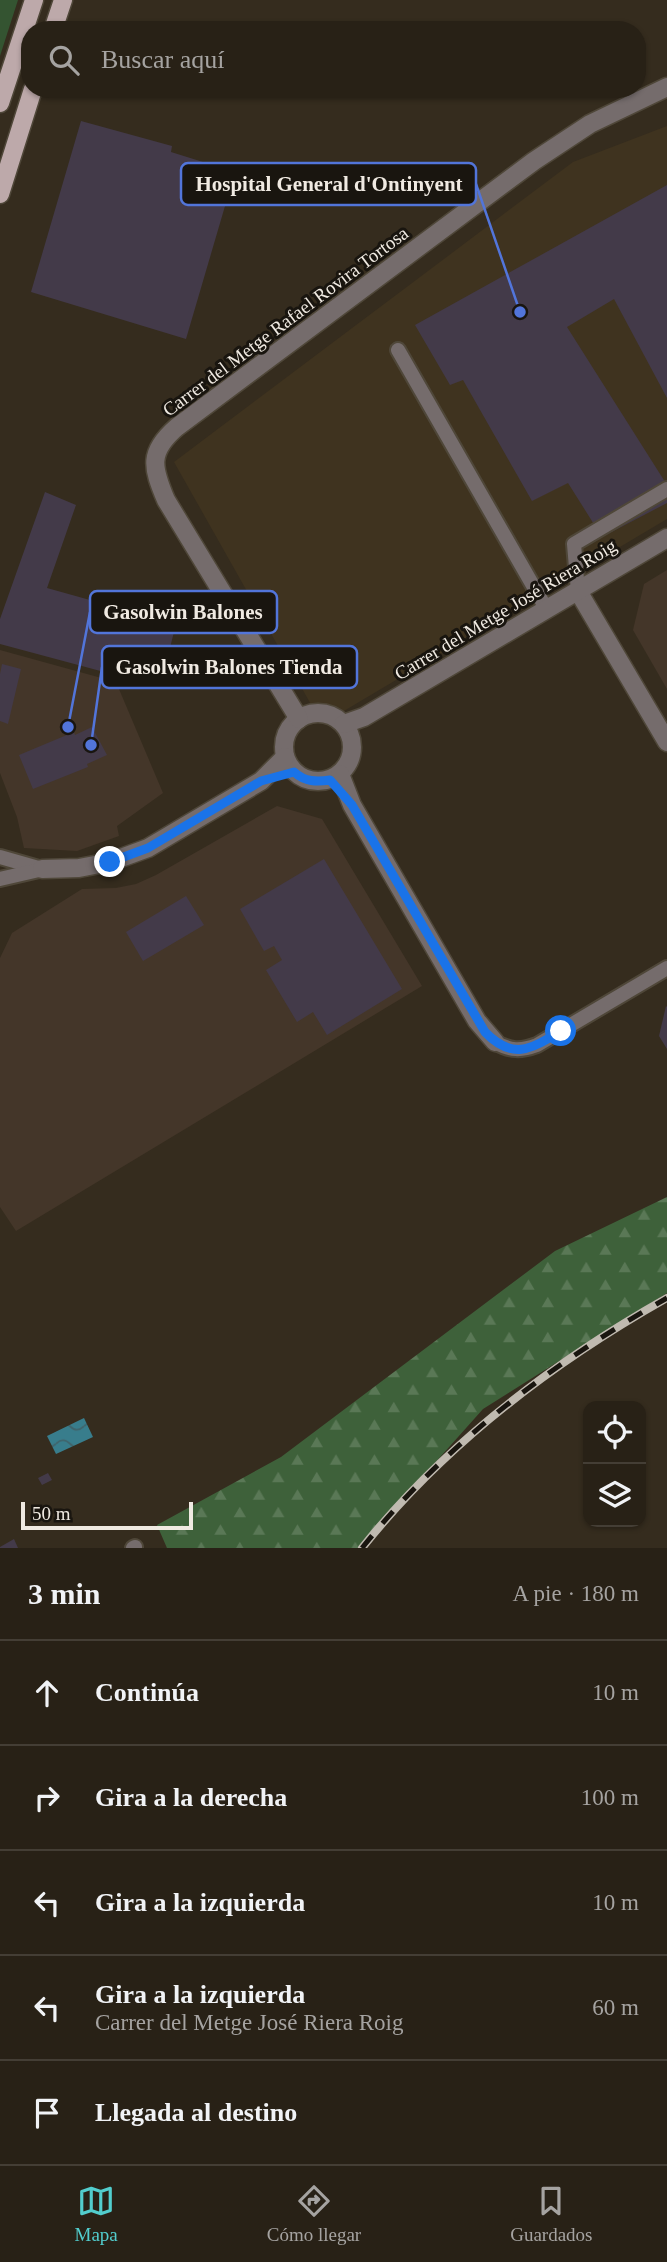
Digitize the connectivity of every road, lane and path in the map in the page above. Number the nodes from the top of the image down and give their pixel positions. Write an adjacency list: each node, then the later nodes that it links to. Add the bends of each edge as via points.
1 (34, 0): 3 (main road)
2 (63, 0): 4 (main road)
3 (27, 21)
4 (56, 21)
5 (21, 39): 10 (main road)
6 (667, 87): 7 (street, Carrer del Metge Rafael Rovira Tortosa)
7 (646, 97)
8 (30, 98): 11 (main road)
9 (644, 98): 17 (street, Carrer del Metge Rafael Rovira Tortosa, via 590,124 534,160 160,443 156,469 166,500)
10 (0, 103)
11 (0, 194)
12 (398, 349): 16 (lane)
13 (667, 489): 15 (lane, via 574,544)
14 (667, 538): 15 (street, Carrer del Metge José Riera Roig)
15 (578, 591): 16 (street, Carrer del Metge José Riera Roig); 19 (street)
16 (547, 610): 18 (street, Carrer del Metge José Riera Roig)
17 (299, 719): 18 (street, via 324,713); 20 (street, via 286,734)
18 (347, 728): 21 (street, via 352,755)
19 (667, 742)
20 (290, 764): 21 (street, via 308,780); 23 (street, via 148,848 110,862)
21 (335, 777): 26 (street, via 477,1021)
22 (0, 857): 23 (lane)
23 (42, 869): 24 (lane)
24 (0, 879)
25 (667, 968): 26 (lane, via 537,1045 512,1050)
26 (495, 1042)

